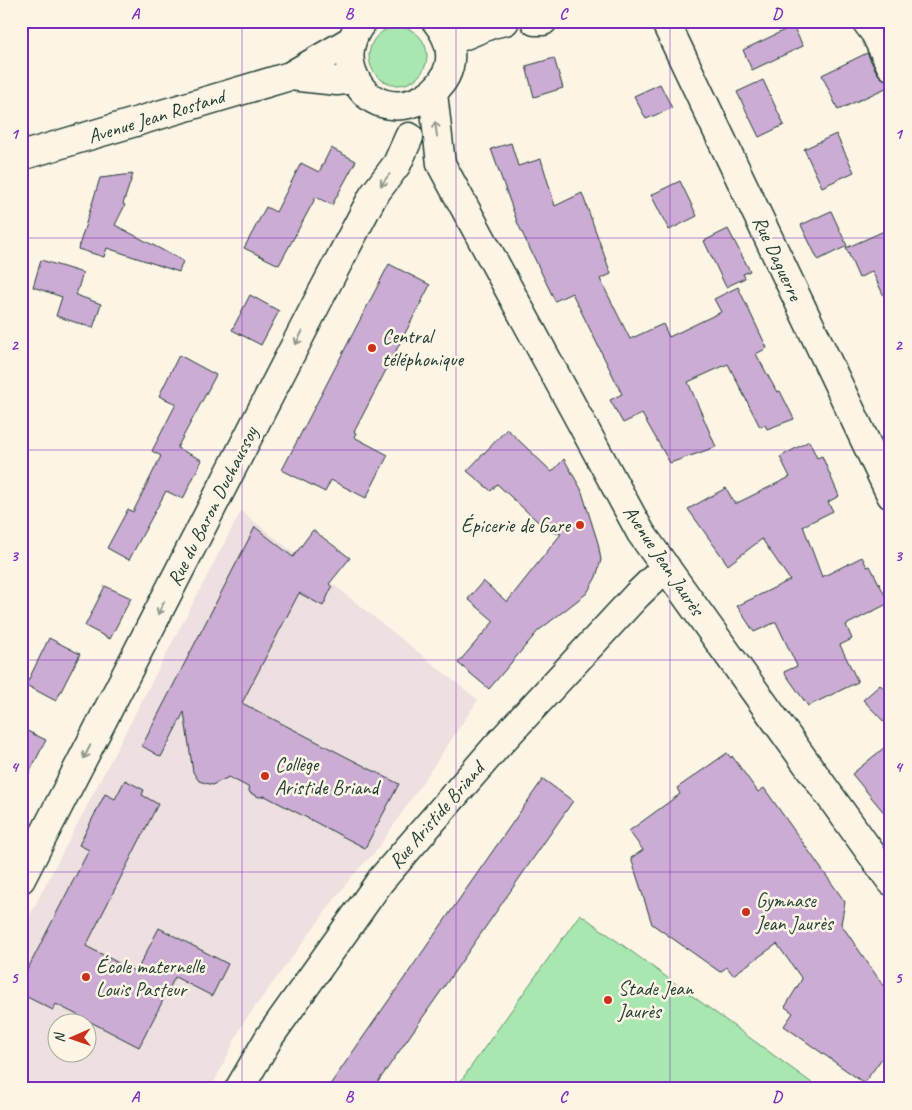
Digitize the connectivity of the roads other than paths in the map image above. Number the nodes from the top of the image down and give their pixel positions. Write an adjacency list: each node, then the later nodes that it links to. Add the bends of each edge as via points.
1 (505, 21): 7 (street)
2 (535, 21): 3 (street)
3 (543, 21)
4 (665, 21): 16 (street, Rue Daguerre)
5 (866, 21): 8 (street)
6 (357, 28): 9 (street, Avenue Jean Rostand); 10 (street, via 349,55)
7 (442, 32): 11 (street, via 450,58 447,72)
8 (891, 66)
9 (290, 76): 10 (street, Avenue Jean Rostand, via 337,81); 14 (street, Avenue Jean Rostand)
10 (355, 79): 12 (street, via 370,96)
11 (433, 93): 12 (street, via 416,104); 15 (street, Avenue Jean Jaurès, one-way to 11)
12 (385, 104): 13 (street, Avenue Jean Jaurès)
13 (409, 137): 15 (street, Avenue Jean Jaurès); 18 (street, Rue du Baron Duchaussoy, one-way to 18, via 397,164 373,196 321,295)
14 (21, 156)
15 (441, 164): 17 (street, Avenue Jean Jaurès, via 641,533)
16 (891, 495)
17 (666, 567): 19 (street, Avenue Jean Jaurès); 20 (street, Rue Aristide Briand, via 496,747 381,880 270,1036)
18 (21, 879)
19 (891, 881)
20 (239, 1089)

